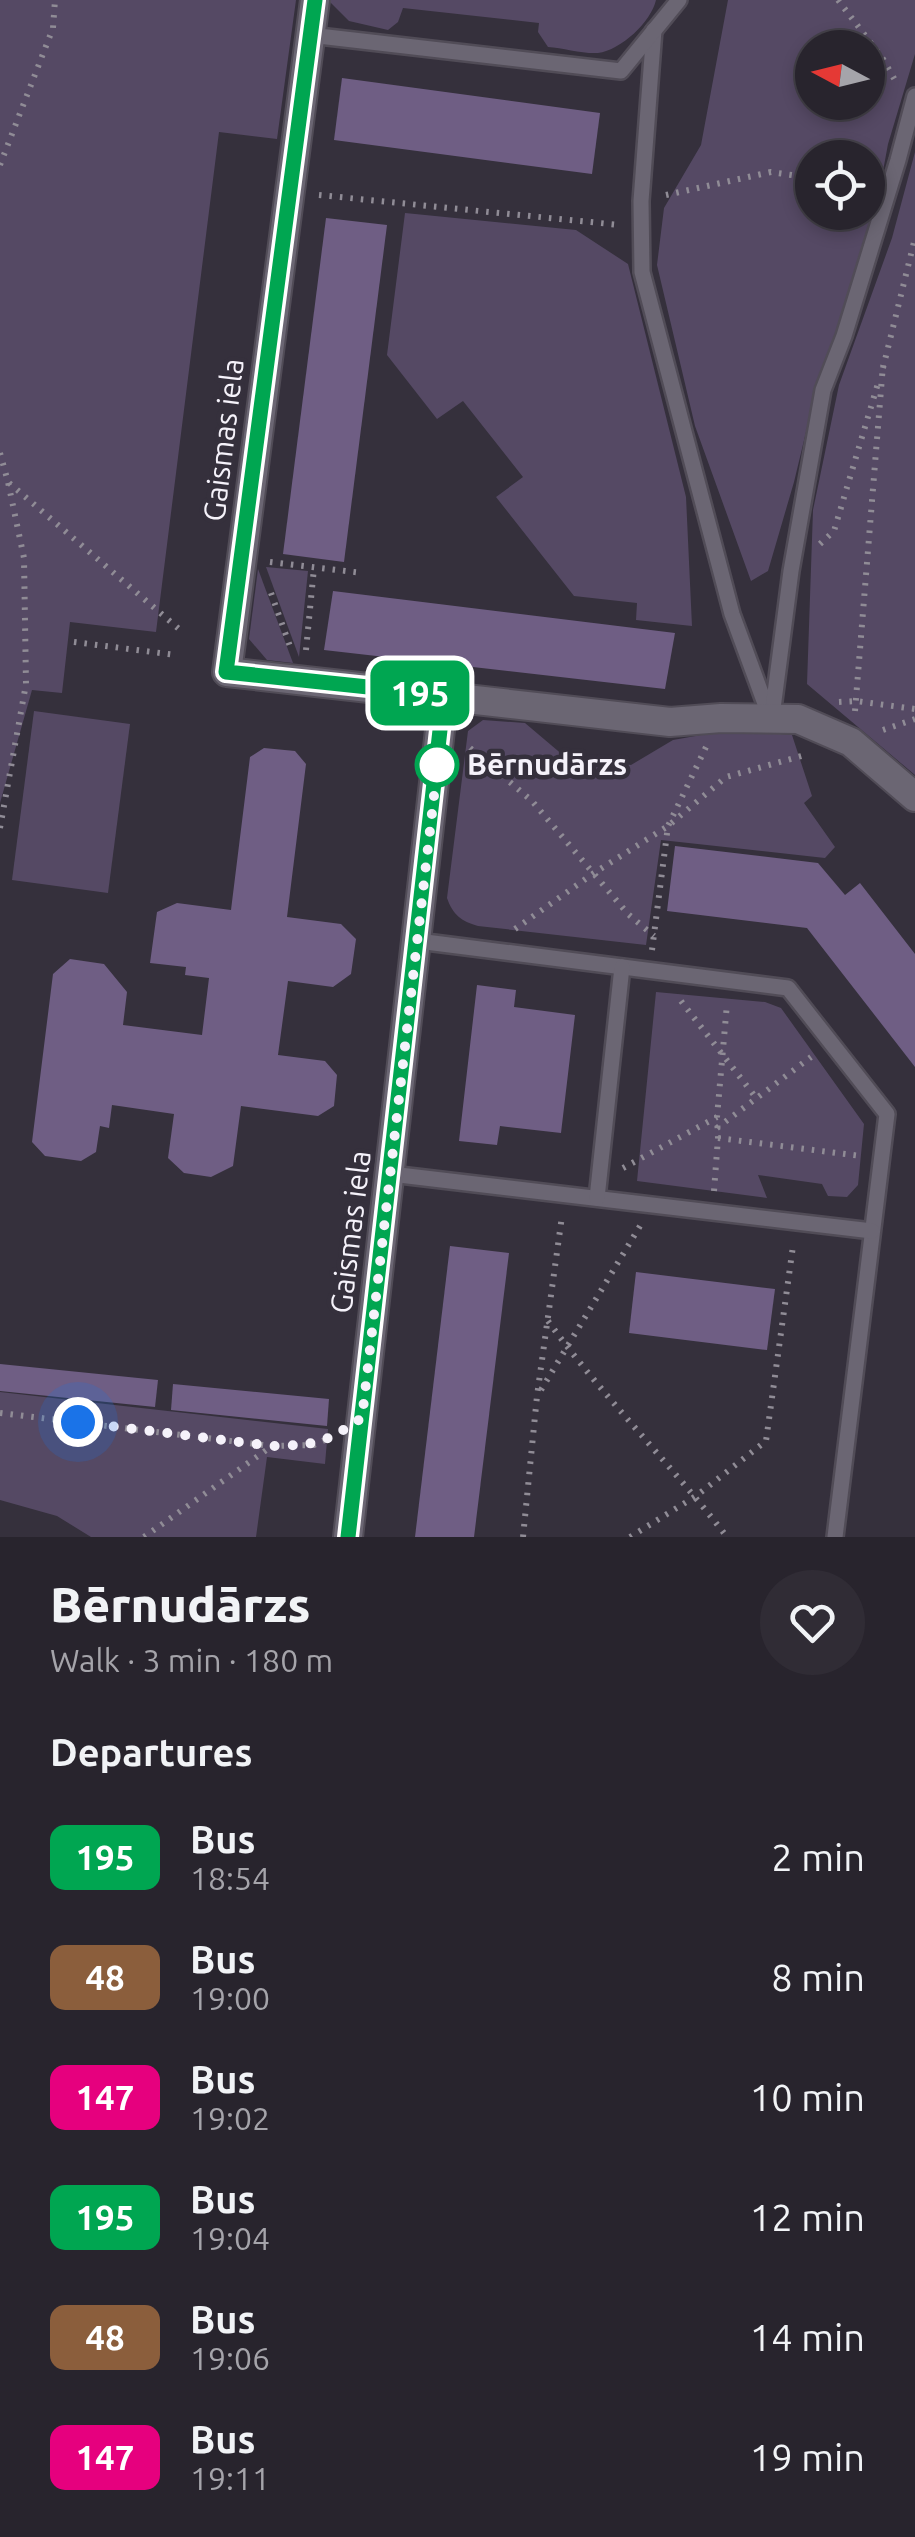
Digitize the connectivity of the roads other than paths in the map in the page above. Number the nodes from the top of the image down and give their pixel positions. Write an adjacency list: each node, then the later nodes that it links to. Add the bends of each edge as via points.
1 (315, 0): 4 (street, Gaismas iela)
2 (679, 0): 3 (lane)
3 (654, 30): 4 (lane, via 621,70); 7 (lane, via 642,272 732,614)
4 (310, 36): 6 (street, Gaismas iela, via 250,560 226,672)
5 (913, 103): 7 (lane, via 823,390 791,571)
6 (444, 695): 7 (street, Gaismas iela, via 670,722); 9 (street, Gaismas iela)
7 (785, 720): 8 (street, via 851,742)
8 (915, 798)
9 (418, 941): 10 (lane); 11 (street, Gaismas iela)
10 (622, 967): 12 (lane); 13 (lane, via 788,988 887,1114)
11 (391, 1174): 12 (lane); 14 (street, Gaismas iela)
12 (597, 1198): 13 (lane)
13 (872, 1231): 15 (lane)
14 (348, 1537)
15 (836, 1537)

